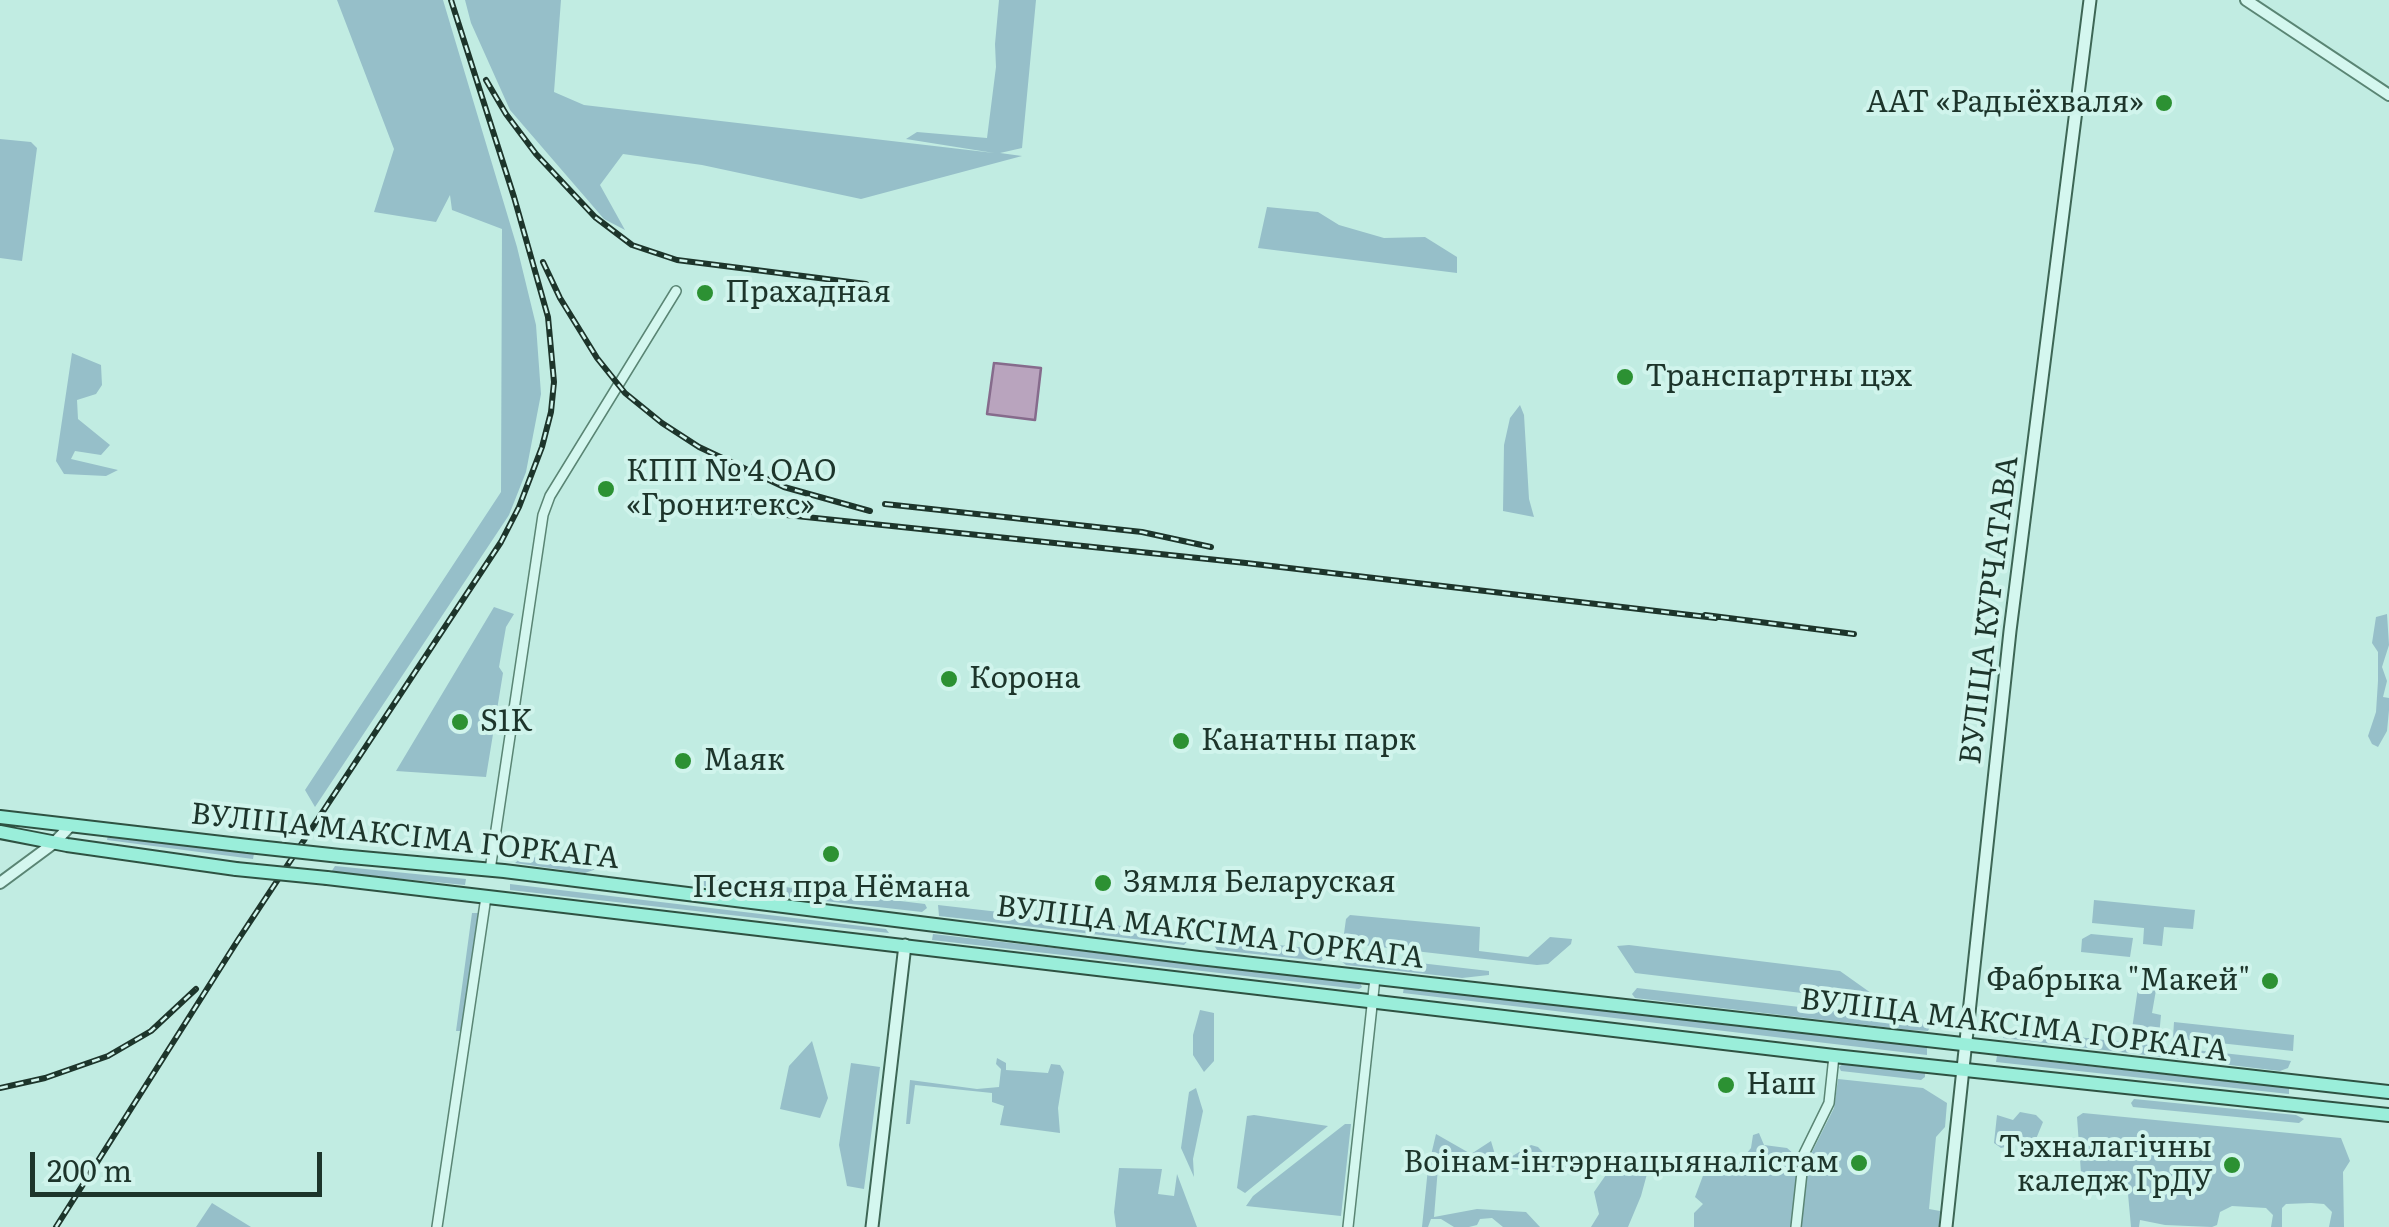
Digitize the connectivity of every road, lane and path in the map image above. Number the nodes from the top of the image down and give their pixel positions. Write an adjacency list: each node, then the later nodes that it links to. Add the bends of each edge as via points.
1 (2090, 0): 19 (main road, ВУЛІЦА КУРЧАТАВА)
2 (2246, 0): 3 (street)
3 (2389, 95)
4 (676, 291): 12 (street, via 542,515)
5 (0, 817): 6 (main road, ВУЛІЦА МАКСІМА ГОРКАГА)
6 (25, 820): 7 (main road, ВУЛІЦА МАКСІМА ГОРКАГА); 9 (street)
7 (71, 825): 10 (main road); 12 (main road, ВУЛІЦА МАКСІМА ГОРКАГА, bridge)
8 (0, 832): 9 (main road, ВУЛІЦА МАКСІМА ГОРКАГА)
9 (34, 840): 10 (main road, ВУЛІЦА МАКСІМА ГОРКАГА); 11 (street)
10 (61, 844): 11 (street); 14 (main road, ВУЛІЦА МАКСІМА ГОРКАГА, bridge)
11 (30, 862): 13 (street)
12 (490, 870): 15 (main road, ВУЛІЦА МАКСІМА ГОРКАГА)
13 (0, 884)
14 (486, 897): 16 (main road, ВУЛІЦА МАКСІМА ГОРКАГА); 26 (street)
15 (908, 923): 16 (main road); 17 (main road, ВУЛІЦА МАКСІМА ГОРКАГА)
16 (905, 945): 18 (main road, ВУЛІЦА МАКСІМА ГОРКАГА); 27 (main road)
17 (1376, 978): 18 (street); 19 (main road, ВУЛІЦА МАКСІМА ГОРКАГА)
18 (1373, 1000): 20 (main road, ВУЛІЦА МАКСІМА ГОРКАГА); 28 (street)
19 (1964, 1046): 21 (main road, ВУЛІЦА КУРЧАТАВА); 22 (main road, ВУЛІЦА МАКСІМА ГОРКАГА)
20 (1834, 1056): 21 (main road, ВУЛІЦА МАКСІМА ГОРКАГА); 29 (street, via 1829,1103 1804,1154)
21 (1962, 1068): 24 (main road, ВУЛІЦА МАКСІМА ГОРКАГА); 30 (main road, ВУЛІЦА КУРЧАТАВА)
22 (2294, 1084): 23 (main road, ВУЛІЦА МАКСІМА ГОРКАГА); 24 (main road)
23 (2389, 1092)
24 (2292, 1104): 25 (main road, ВУЛІЦА МАКСІМА ГОРКАГА)
25 (2389, 1114)
26 (437, 1227)
27 (872, 1227)
28 (1348, 1227)
29 (1796, 1227)
30 (1946, 1227)

